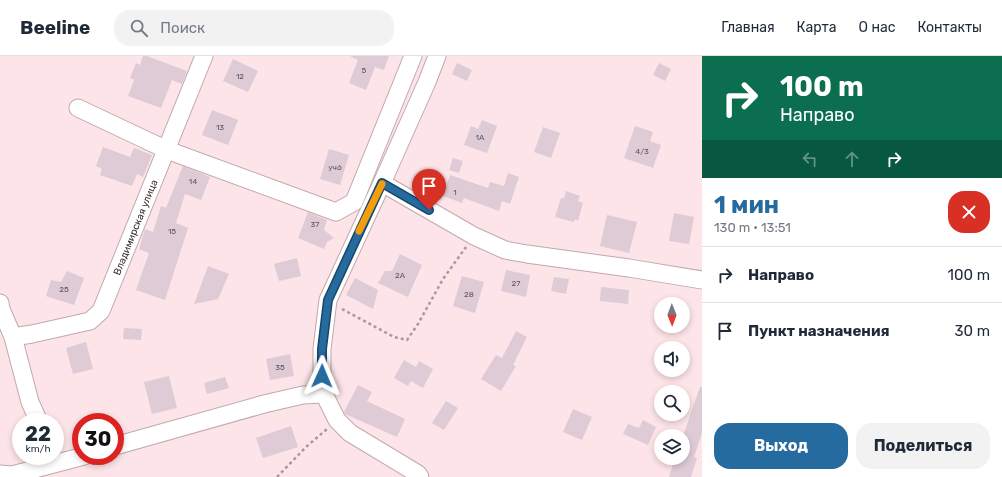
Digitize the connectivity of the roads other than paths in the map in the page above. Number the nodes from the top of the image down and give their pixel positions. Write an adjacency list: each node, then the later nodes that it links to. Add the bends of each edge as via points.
1 (204, 56): 5 (street, Владимирская улица)
2 (413, 56): 5 (street, via 354,202 336,212)
3 (436, 56): 6 (street, via 424,90)
4 (78, 108): 5 (street)
5 (167, 150): 9 (street, Владимирская улица, via 101,311 90,321)
6 (382, 183): 7 (street, via 474,236 505,250); 10 (street, via 328,300 322,349)
7 (702, 280)
8 (0, 303): 9 (street)
9 (13, 337): 11 (street)
10 (324, 394): 12 (street, via 303,395 264,404); 15 (street, via 336,420 350,433)
11 (35, 413)
12 (124, 443)
13 (72, 459): 14 (street, via 12,475)
14 (0, 474)
15 (420, 477)

